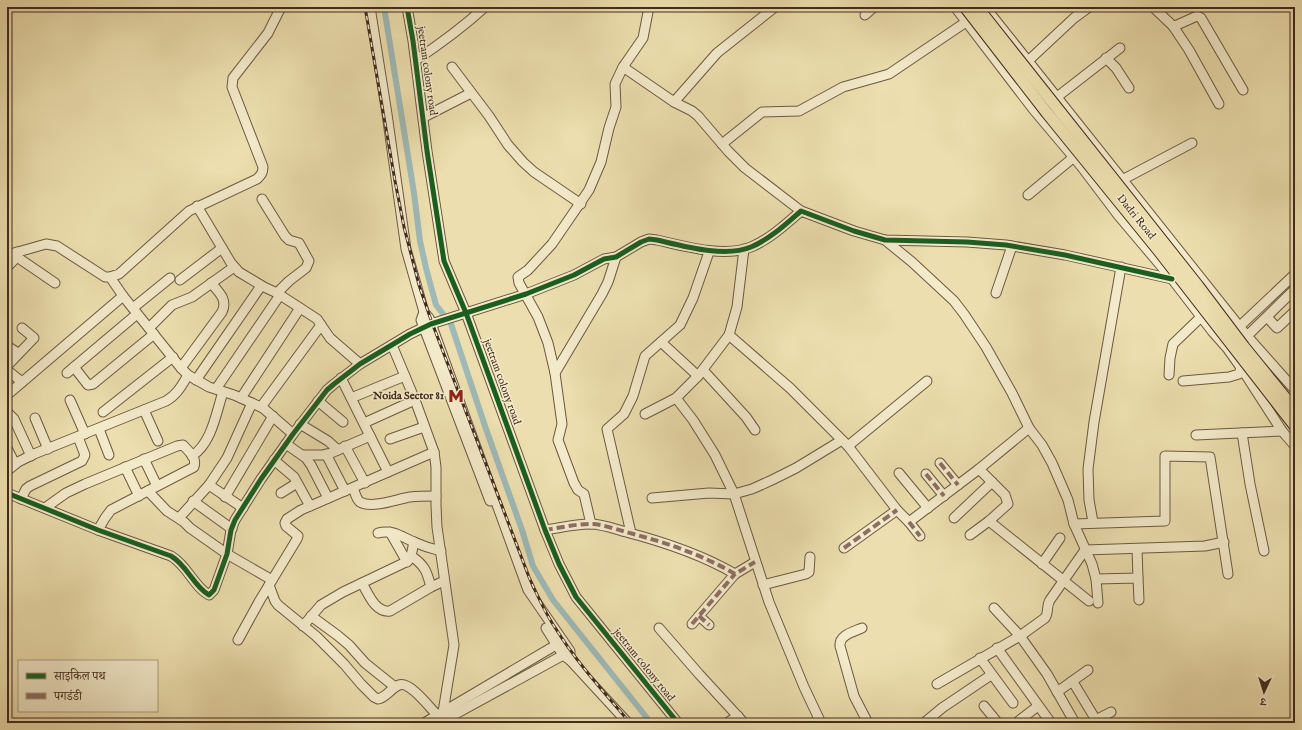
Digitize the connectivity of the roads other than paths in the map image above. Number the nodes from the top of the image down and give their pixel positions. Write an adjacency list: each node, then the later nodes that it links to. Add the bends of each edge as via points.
1 (281, 7): 37 (street, via 268,33 232,82 263,172 257,179)
2 (370, 7): 70 (street, via 406,249 424,312 421,320)
3 (407, 7): 19 (street, jeetram colony road)
4 (485, 7): 19 (street)
5 (649, 7): 22 (street, via 643,38)
6 (774, 7): 27 (street, via 716,53)
7 (874, 7): 14 (street)
8 (955, 7): 15 (street, Dadri Road)
9 (965, 7): 117 (main road, bridge)
10 (977, 7): 108 (main road, bridge)
11 (985, 7): 20 (street, Dadri Road)
12 (1089, 7): 20 (street)
13 (1153, 7): 16 (street)
14 (865, 15)
15 (966, 22): 31 (street, via 888,74 843,87 799,111 762,112); 32 (street, Dadri Road, via 1033,109)
16 (1173, 26): 24 (street, via 1199,16); 28 (street)
17 (1120, 48): 18 (street)
18 (1106, 58): 23 (street); 26 (street)
19 (416, 60): 29 (street, jeetram colony road)
20 (1028, 61): 26 (street, Dadri Road)
21 (452, 67): 25 (street)
22 (623, 67): 27 (street); 36 (street, via 614,87 616,107 601,162)
23 (1129, 88)
24 (1244, 90)
25 (471, 93): 29 (street); 36 (street, via 523,162)
26 (1057, 97): 33 (street, Dadri Road)
27 (674, 102): 31 (street, via 698,116)
28 (1219, 104)
29 (424, 117): 66 (street, jeetram colony road, via 444,261)
30 (1192, 143): 33 (street)
31 (722, 144): 38 (street, via 745,168)
32 (1074, 157): 34 (street); 54 (street, Dadri Road)
33 (1122, 180): 71 (street, Dadri Road)
34 (1028, 195)
35 (262, 199): 59 (street, via 285,236 299,243 309,261 306,268 289,281)
36 (581, 204): 60 (street, via 552,244 518,277)
37 (197, 206): 41 (street); 51 (street, via 183,215 119,274)
38 (801, 211): 39 (street); 42 (street, via 779,230)
39 (885, 240): 40 (street, via 981,242); 120 (street, via 948,295 964,314 986,347)
40 (1012, 246): 49 (street); 61 (street)
41 (222, 248): 48 (street); 53 (street)
42 (744, 250): 43 (street); 74 (street, via 737,307)
43 (708, 252): 46 (street, via 649,239); 77 (street, via 687,312 680,325)
44 (17, 254): 45 (street); 47 (street); 51 (street, via 52,244); 55 (street)
45 (7, 255)
46 (616, 257): 60 (street, via 604,259 574,275); 88 (street, via 602,294)
47 (7, 267)
48 (234, 267): 56 (street); 57 (street)
49 (1121, 268): 54 (street); 180 (street, via 1088,469 1089,500)
50 (1295, 274): 71 (street)
51 (110, 277): 62 (street)
52 (170, 278): 65 (street)
53 (180, 280)
54 (1172, 280): 67 (street, Dadri Road)
55 (55, 283)
56 (211, 283): 73 (street, via 192,297 172,305); 85 (street, via 223,298 225,306)
57 (261, 286): 59 (street); 92 (street)
58 (1295, 289): 68 (street)
59 (279, 294): 63 (street); 98 (street)
60 (526, 294): 66 (street); 88 (street, via 544,329)
61 (996, 294)
62 (123, 296): 65 (street); 96 (street)
63 (300, 308): 69 (street, via 317,319); 100 (street)
64 (1295, 310): 68 (street, via 1277,328)
65 (135, 311): 73 (street); 73 (street, via 71,370 88,385 93,384)
66 (462, 314): 70 (street); 185 (street, jeetram colony road)
67 (1201, 317): 76 (street, Dadri Road); 90 (street, via 1173,344)
68 (1267, 317): 75 (street)
69 (321, 325): 83 (street, via 330,338); 106 (street)
70 (427, 326): 78 (street); 227 (street, via 523,587)
71 (1240, 326): 75 (street, Dadri Road); 76 (street)
72 (22, 328): 81 (street, via 34,338)
73 (152, 331): 82 (street)
74 (729, 335): 89 (street); 130 (street, via 790,388)
75 (1247, 336): 80 (street); 97 (street, Dadri Road)
76 (1219, 339): 80 (street, Dadri Road)
77 (661, 342): 89 (street); 188 (street, via 645,356 635,392 624,414 607,429)
78 (392, 345): 83 (street); 91 (street)
79 (7, 346): 81 (street)
80 (1227, 348): 86 (street, Dadri Road)
81 (18, 353): 84 (street)
82 (173, 357): 85 (street); 110 (street)
83 (360, 364): 93 (street)
84 (7, 366)
85 (181, 368): 92 (street)
86 (1241, 368): 95 (street, via 1239,374 1229,377); 122 (street, Dadri Road)
87 (7, 370): 96 (street)
88 (555, 373): 181 (street, via 562,424 558,440 574,483 584,494)
89 (701, 373): 102 (street); 121 (street, via 746,417)
90 (1169, 375)
91 (405, 376): 101 (street); 104 (street)
92 (192, 378): 98 (street); 107 (street, via 173,398)
93 (341, 378): 101 (street); 105 (street)
94 (927, 381): 130 (street)
95 (1183, 381)
96 (22, 382): 99 (street)
97 (1295, 390)
98 (220, 391): 100 (street); 141 (street, via 205,444)
99 (7, 395)
100 (241, 398): 106 (street)
101 (351, 398): 115 (street)
102 (676, 398): 111 (street); 162 (street, via 715,455)
103 (70, 400): 126 (street)
104 (415, 400): 115 (street); 118 (street)
105 (318, 401): 114 (street); 116 (street)
106 (257, 405): 112 (street); 155 (street)
107 (144, 410): 119 (street); 129 (street)
108 (1295, 410)
109 (7, 412): 140 (street, via 14,419)
110 (104, 412)
111 (645, 414)
112 (273, 416): 124 (street); 166 (street)
113 (35, 418): 135 (street)
114 (343, 422)
115 (364, 423): 127 (street)
116 (300, 424): 124 (street); 134 (street)
117 (1295, 426)
118 (424, 427): 128 (street); 136 (street)
119 (99, 428): 126 (street); 137 (street)
120 (1029, 428): 147 (street); 182 (street, via 1052,464 1068,500)
121 (755, 430)
122 (1282, 431): 123 (street); 132 (street, Dadri Road)
123 (1242, 433): 125 (street); 197 (street)
124 (293, 434): 131 (street)
125 (1196, 435)
126 (81, 436): 135 (street); 169 (street, via 85,455 82,461 30,486)
127 (370, 436): 134 (street); 149 (street)
128 (390, 439)
129 (158, 441)
130 (845, 443): 162 (street, via 772,480); 175 (street)
131 (286, 444): 139 (street); 143 (street)
132 (1295, 446)
133 (7, 448): 145 (street)
134 (342, 448): 138 (street); 154 (street)
135 (48, 449): 140 (street)
136 (434, 452): 149 (street); 164 (street)
137 (108, 454)
138 (326, 454): 139 (street); 158 (street)
139 (302, 455): 167 (street, via 311,465)
140 (31, 456): 145 (street)
141 (192, 456): 142 (street, via 183,445 180,445); 157 (street, via 194,467)
142 (144, 460): 146 (street); 157 (street)
143 (274, 460): 153 (street, via 289,472); 173 (street)
144 (940, 463): 156 (street)
145 (15, 464): 148 (street)
146 (125, 467): 163 (street); 172 (street, via 85,484)
147 (979, 469): 152 (street); 156 (street)
148 (7, 471)
149 (388, 472): 154 (street)
150 (899, 473): 174 (street)
151 (926, 474): 165 (street)
152 (992, 482): 177 (street); 178 (street, via 1005,495 1008,504)
153 (297, 483): 161 (street); 171 (street)
154 (365, 483): 158 (street)
155 (209, 485): 166 (street); 170 (street)
156 (958, 485): 165 (street)
157 (157, 486): 159 (street)
158 (349, 490): 164 (street, via 366,504 409,497); 167 (street)
159 (148, 491): 163 (street); 176 (street, via 162,507)
160 (7, 493): 169 (street)
161 (281, 493)
162 (734, 494): 168 (street, via 709,493); 202 (street)
163 (139, 496): 184 (street, via 111,510)
164 (436, 496): 198 (street)
165 (944, 496): 174 (street)
166 (225, 497): 173 (street)
167 (328, 498): 171 (street)
168 (652, 498)
169 (21, 499): 172 (street)
170 (193, 501): 176 (street); 183 (street)
171 (310, 506): 210 (street, via 287,519 286,526 298,536 297,540)
172 (45, 508): 184 (street)
173 (243, 508): 183 (street)
174 (928, 508): 179 (street)
175 (897, 510): 179 (street); 194 (street)
176 (179, 518): 199 (street)
177 (954, 518)
178 (989, 521): 189 (street); 203 (street)
179 (909, 522): 190 (street)
180 (1094, 522): 182 (street); 193 (street, via 1165,521 1165,456 1210,458)
181 (591, 524): 185 (street); 188 (street)
182 (1074, 524): 196 (street)
183 (232, 529): 199 (street)
184 (98, 530): 199 (street, via 175,558 209,595 214,590)
185 (545, 530): 247 (street, jeetram colony road, via 576,597)
186 (390, 532): 187 (street); 192 (street); 201 (street)
187 (378, 533)
188 (631, 533): 204 (street, via 696,554)
189 (970, 535)
190 (920, 536)
191 (1060, 538): 203 (street)
192 (414, 542): 198 (street); 201 (street)
193 (1224, 542): 195 (street, via 1205,546); 205 (street)
194 (844, 548)
195 (1137, 549): 196 (street); 206 (street)
196 (1085, 550): 207 (street); 209 (street)
197 (1264, 551)
198 (441, 552): 208 (street)
199 (227, 554): 210 (street)
200 (810, 557): 212 (street, via 810,569 806,574)
201 (409, 559): 211 (street); 213 (street, via 423,566)
202 (755, 562): 204 (street); 212 (street)
203 (1042, 564): 209 (street)
204 (735, 574): 219 (street)
205 (1228, 574)
206 (1138, 578): 207 (street); 214 (street)
207 (1096, 579): 216 (street)
208 (444, 581): 213 (street); 241 (street, via 454,645)
209 (1062, 581): 215 (street); 225 (street, via 1048,603 1046,618)
210 (271, 582): 222 (street, via 275,601); 226 (street)
211 (362, 583): 213 (street, via 373,602 384,612); 218 (street, via 321,605)
212 (763, 585): 244 (street)
213 (431, 587)
214 (1139, 600)
215 (1089, 601)
216 (1098, 602)
217 (994, 608): 225 (street)
218 (311, 616): 222 (street); 235 (street, via 343,640 365,663)
219 (699, 616): 220 (street); 221 (street)
220 (692, 624)
221 (709, 625)
222 (303, 626): 235 (street, via 344,664 374,697 383,698)
223 (659, 628): 242 (street)
224 (862, 628): 249 (street, via 842,638 840,642 854,696)
225 (1020, 636): 228 (street); 236 (street)
226 (238, 640)
227 (560, 643): 229 (street); 241 (street)
228 (997, 648): 230 (street); 239 (street)
229 (568, 655): 241 (street); 246 (street)
230 (980, 658): 232 (street); 234 (street)
231 (1088, 670): 233 (street)
232 (991, 675): 237 (street); 250 (street)
233 (1072, 682): 236 (street); 243 (street)
234 (937, 684)
235 (396, 687): 241 (street, via 404,684 408,686)
236 (1057, 692): 254 (street)
237 (1013, 703)
238 (984, 706): 251 (street)
239 (1038, 706): 252 (street); 253 (street)
240 (1111, 712): 243 (street)
241 (440, 717): 245 (street)
242 (741, 720): 248 (street)
243 (1093, 721)
244 (819, 722)
245 (424, 723)
246 (628, 723)
247 (678, 723)
248 (727, 723)
249 (868, 723)
250 (924, 723)
251 (998, 723)
252 (1016, 723)
253 (1051, 723)
254 (1075, 723)

